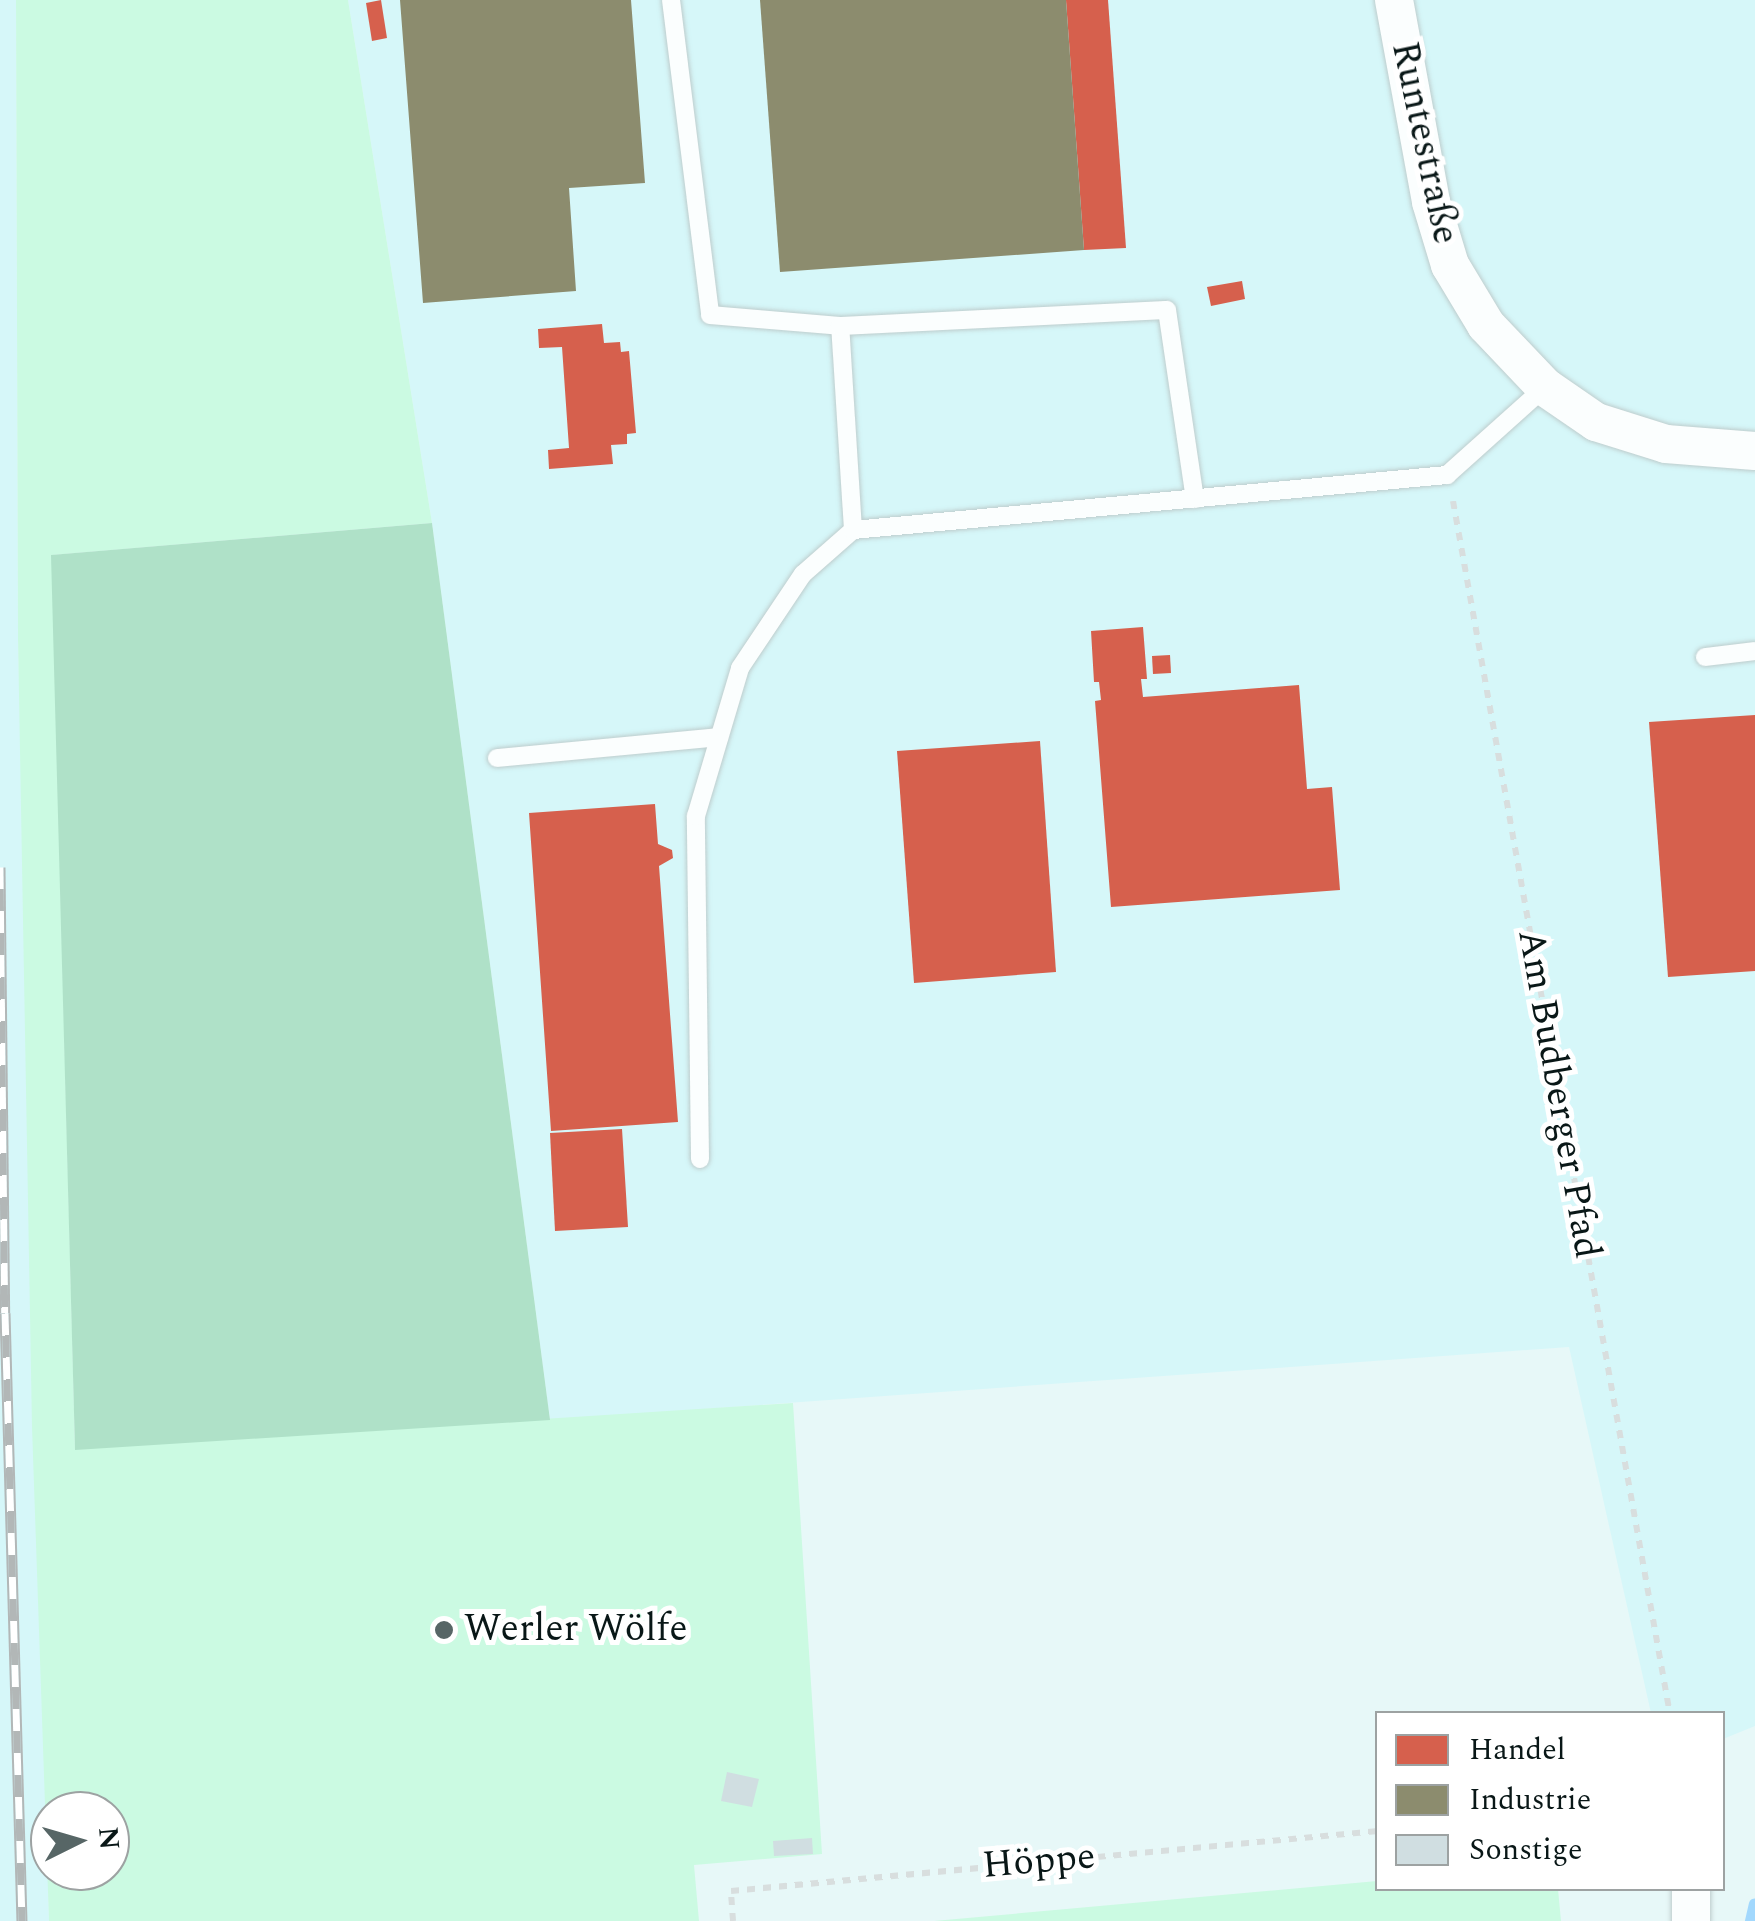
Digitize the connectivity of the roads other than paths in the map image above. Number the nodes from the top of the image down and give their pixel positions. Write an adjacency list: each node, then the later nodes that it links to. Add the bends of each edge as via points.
1 (671, 0): 3 (lane, via 710,315)
2 (1394, 0): 4 (street, Runtestraße, via 1431,202 1450,265 1486,325)
3 (840, 326): 6 (lane, via 1167,310); 7 (lane)
4 (1545, 387): 5 (street, Runtestraße, via 1596,422 1666,444); 6 (lane, via 1447,475)
5 (1755, 451)
6 (1194, 499): 7 (lane)
7 (853, 530): 10 (lane, via 804,574 740,668)
8 (1755, 651): 9 (lane)
9 (1705, 657)
10 (719, 737): 11 (lane); 12 (lane, via 696,816)
11 (497, 758)
12 (700, 1159)
13 (1691, 1891): 14 (street)
14 (1691, 1921)

